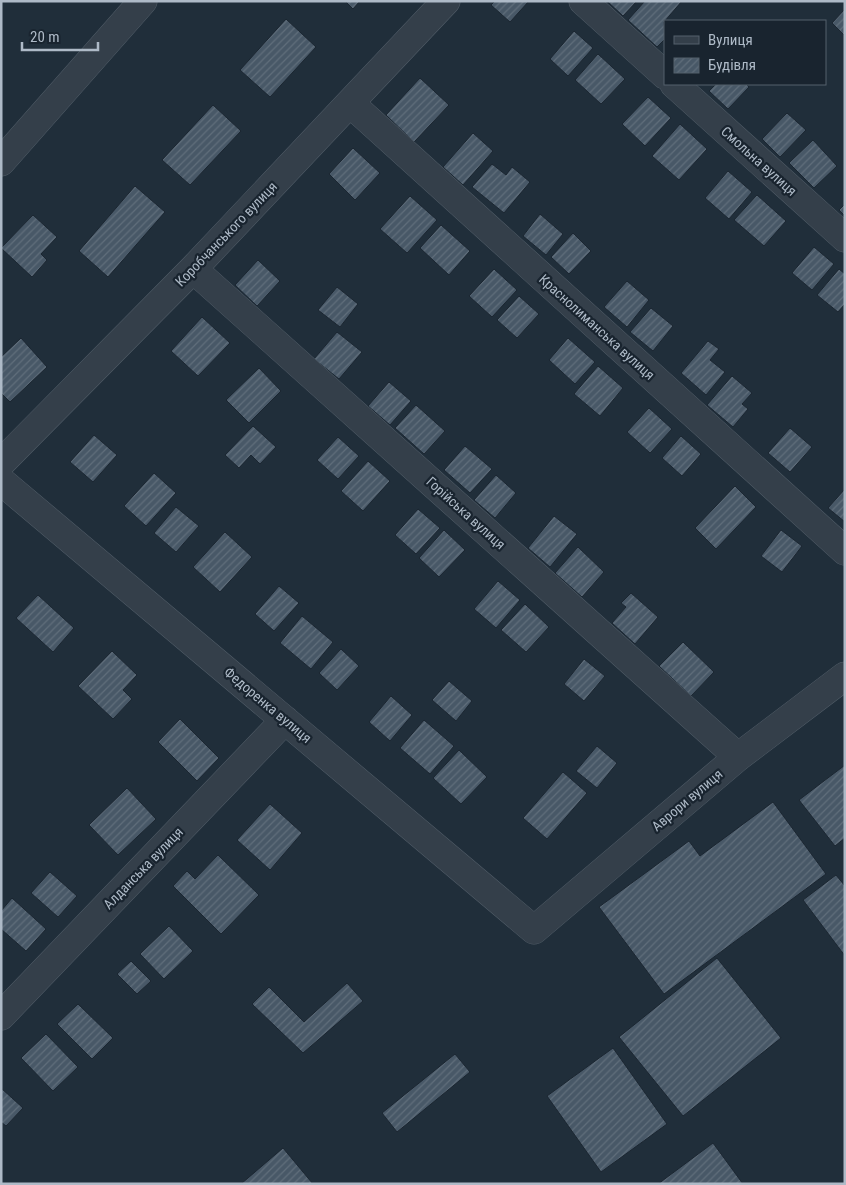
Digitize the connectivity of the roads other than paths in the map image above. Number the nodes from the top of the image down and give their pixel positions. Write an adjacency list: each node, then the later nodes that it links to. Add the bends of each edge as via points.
1 (143, 1): 7 (street)
2 (446, 1): 6 (street, Коробчанського вулиця)
3 (583, 1): 4 (street)
4 (664, 75)
5 (675, 85): 8 (street, Смольна вулиця)
6 (350, 103): 9 (street, Коробчанського вулиця); 12 (street, Краснолиманська вулиця)
7 (1, 162)
8 (845, 238)
9 (193, 270): 10 (street, Коробчанського вулиця); 15 (street, Горійська вулиця)
10 (1, 463)
11 (1, 481): 14 (street, Федоренка вулиця)
12 (845, 551)
13 (845, 676): 15 (street, Аврори вулиця)
14 (285, 720): 16 (street, Федоренка вулиця); 17 (street, Алданська вулиця)
15 (738, 757): 16 (street, Аврори вулиця)
16 (534, 930)
17 (1, 1016)

